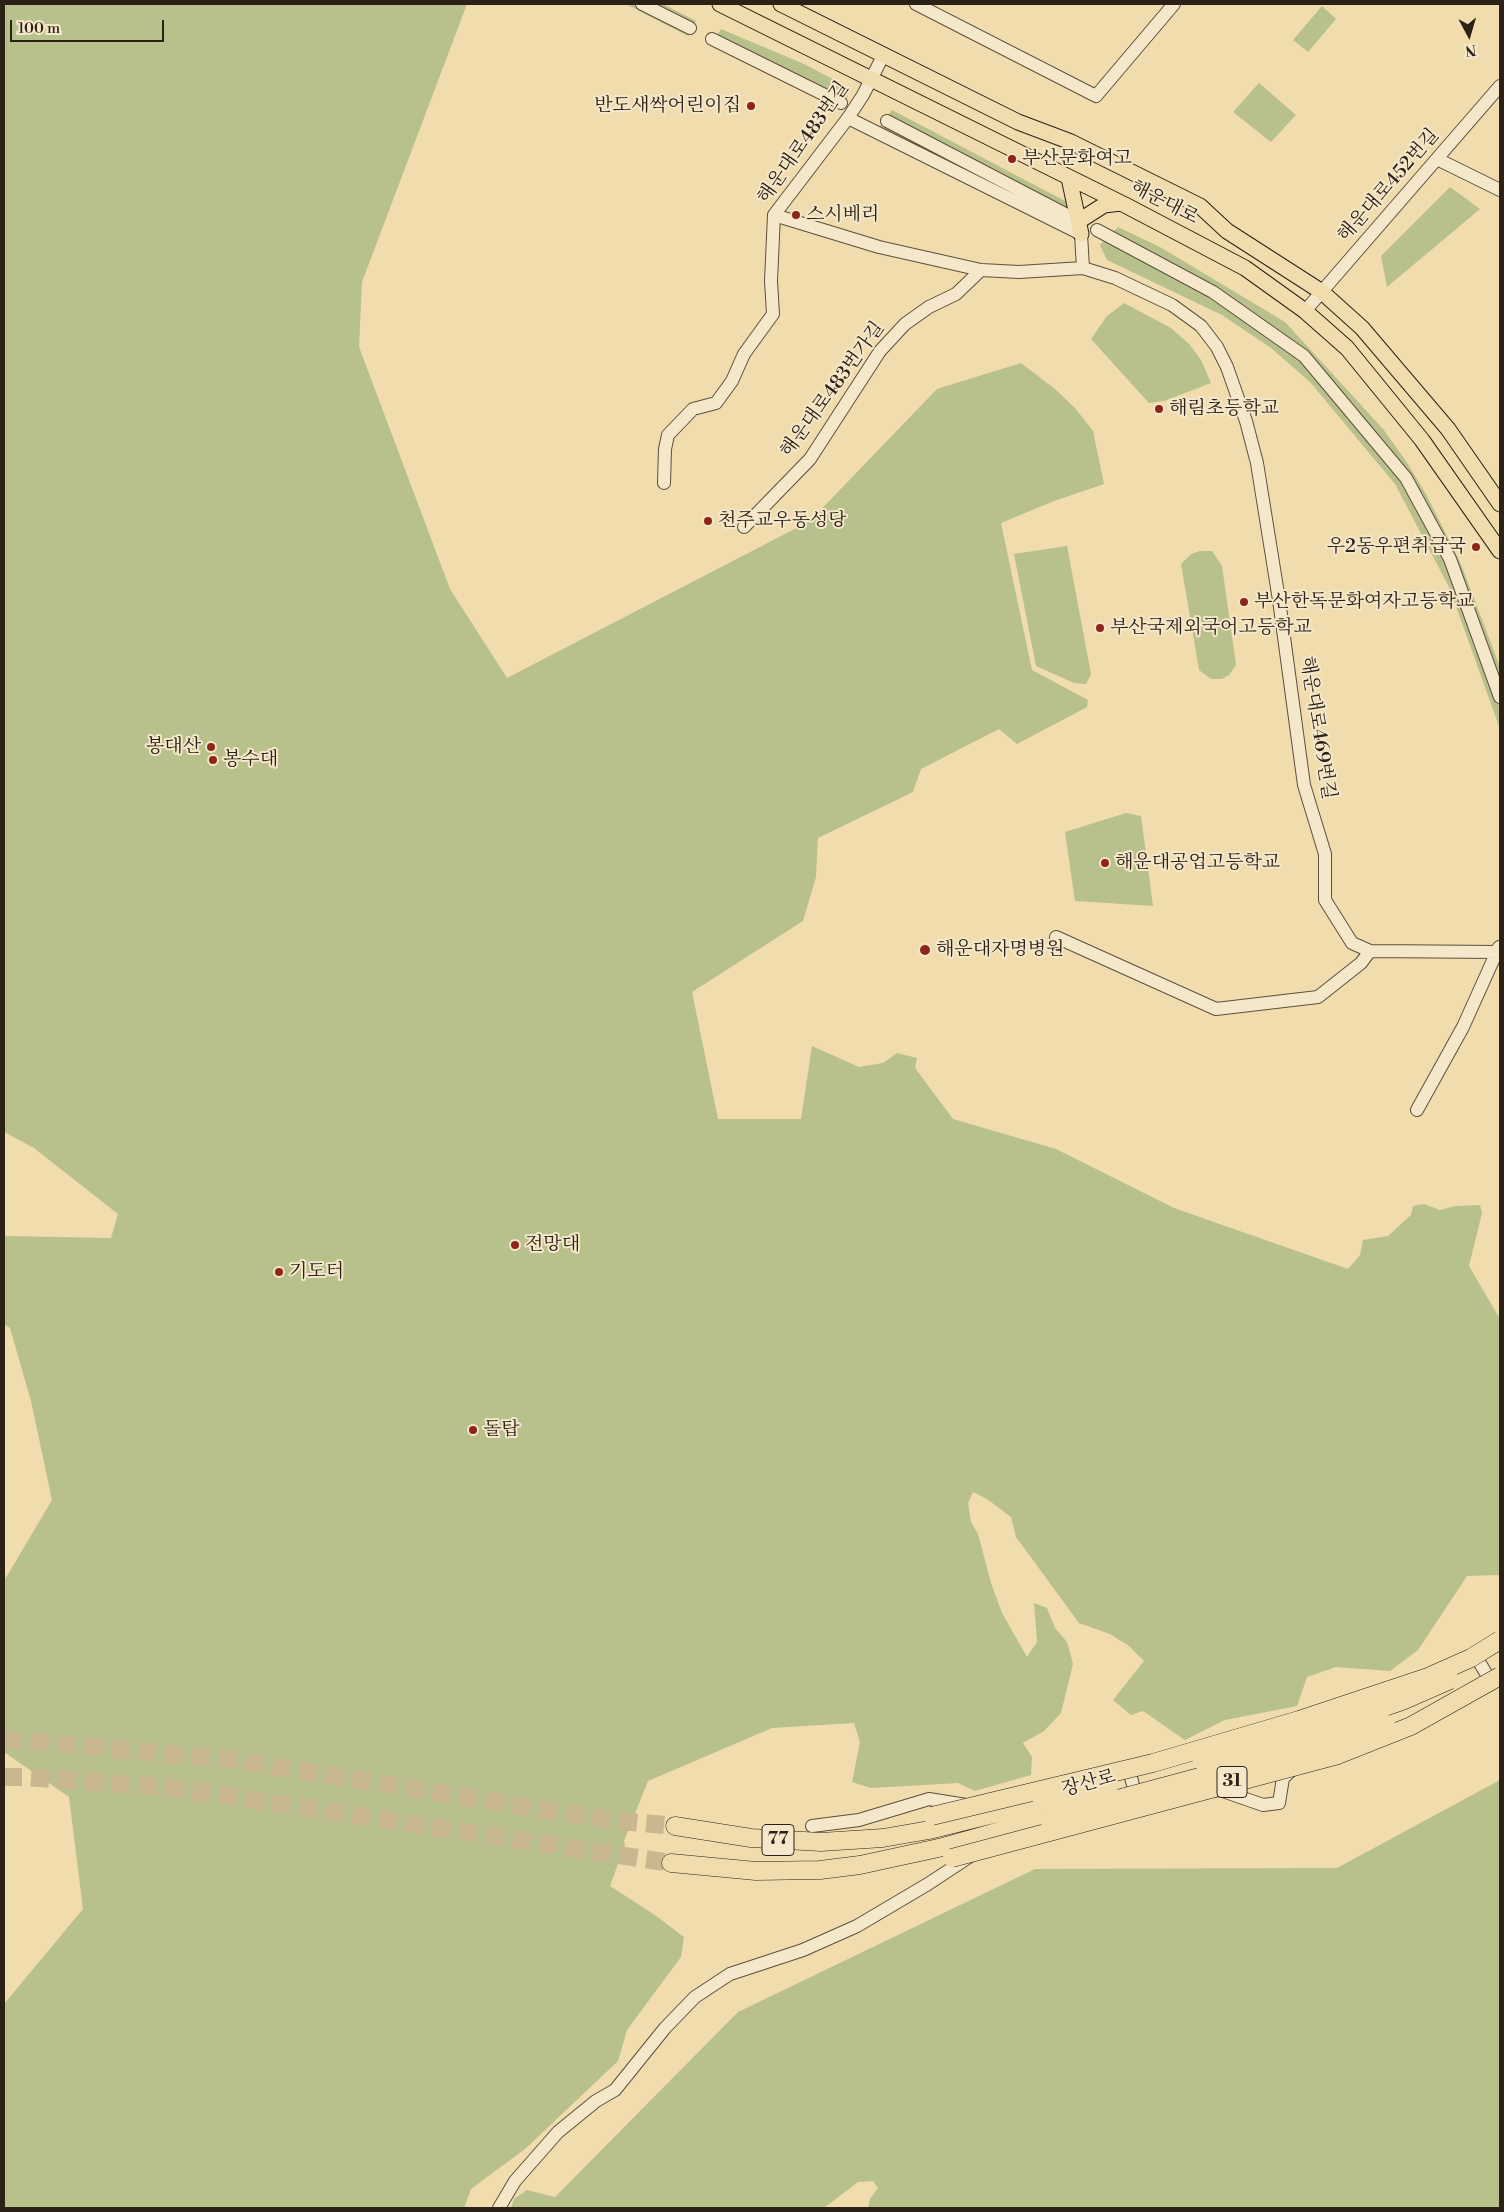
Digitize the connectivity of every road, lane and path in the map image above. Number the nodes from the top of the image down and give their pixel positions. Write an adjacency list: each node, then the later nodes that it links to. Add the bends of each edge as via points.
1 (642, 4): 6 (street)
2 (720, 4): 9 (main road, 해운대로)
3 (781, 4): 8 (main road, 해운대로)
4 (916, 4): 5 (street, via 1096,96)
5 (1174, 4)
6 (690, 28)
7 (712, 39): 11 (street)
8 (884, 54): 9 (street, 해운대로483번길); 23 (main road, 해운대로, via 1018,122 1071,142 1200,206 1227,231)
9 (870, 78): 12 (street, 해운대로483번길); 15 (main road, 해운대로)
10 (1500, 86): 14 (street, 해운대로452번길)
11 (841, 103)
12 (848, 118): 18 (street, 해운대로483번길); 19 (street)
13 (887, 120): 19 (street)
14 (1437, 159): 16 (street); 23 (street, 해운대로452번길)
15 (1069, 178): 17 (main road, 해운대로); 19 (main road)
16 (1500, 190)
17 (1121, 203): 19 (main road, via 1104,205); 24 (main road, 해운대로, via 1245,268)
18 (774, 215): 22 (street, via 879,247); 25 (street, 해운대로483번길, via 773,314 744,354 732,381 716,403 693,409 668,435)
19 (1077, 224): 21 (street)
20 (1096, 230): 29 (street, via 1212,292 1304,356 1406,478 1450,559)
21 (1083, 268): 22 (street, via 1019,272); 32 (street, 해운대로469번길, via 1115,278 1172,305 1200,326 1217,347 1227,367 1258,463 1304,785 1325,854 1325,900 1352,943)
22 (981, 270): 27 (street, 해운대로483번가길, via 956,294 904,324 880,351 810,459)
23 (1322, 292): 24 (street, 해운대로452번길); 26 (main road, 해운대로, via 1362,328 1394,364 1448,429)
24 (1305, 310): 28 (main road, 해운대로, via 1347,348 1422,440)
25 (664, 483)
26 (1499, 502)
27 (744, 527)
28 (1500, 551)
29 (1500, 697)
30 (1056, 936): 32 (street, via 1216,1010 1318,997 1361,963)
31 (1499, 950): 32 (street); 33 (street, via 1463,1026)
32 (1370, 951)
33 (1417, 1110)
34 (1500, 1640): 36 (street); 43 (highway, bridge, via 1471,1658 1428,1677 1299,1720 1153,1763 932,1816)
35 (1500, 1651): 43 (highway, 장산로 / 77, bridge, via 1444,1683 1341,1722 1165,1772 929,1830)
36 (1478, 1660): 38 (street); 39 (street, via 1397,1695 1227,1748)
37 (1500, 1669): 38 (street)
38 (1496, 1672): 40 (street, via 1410,1721 1307,1757 1282,1778 1279,1803 1263,1805 1220,1790); 45 (highway, 장산로, bridge, via 1394,1722 1330,1742 943,1848 868,1864); 45 (highway, 31, bridge, via 1411,1726 1338,1755 952,1858 858,1872)
39 (1130, 1774): 40 (street); 42 (street, via 980,1808 929,1799 859,1820)
40 (1137, 1799): 46 (street, via 994,1840 857,1926 804,1950 730,1974 695,1997 665,2028 615,2090 558,2132 515,2180)
41 (675, 1826): 43 (highway, 장산로 / 77, via 751,1838 821,1842)
42 (812, 1826)
43 (883, 1838)
44 (671, 1863): 45 (highway, 장산로 / 77, via 756,1871)
45 (820, 1870)
46 (499, 2208)

